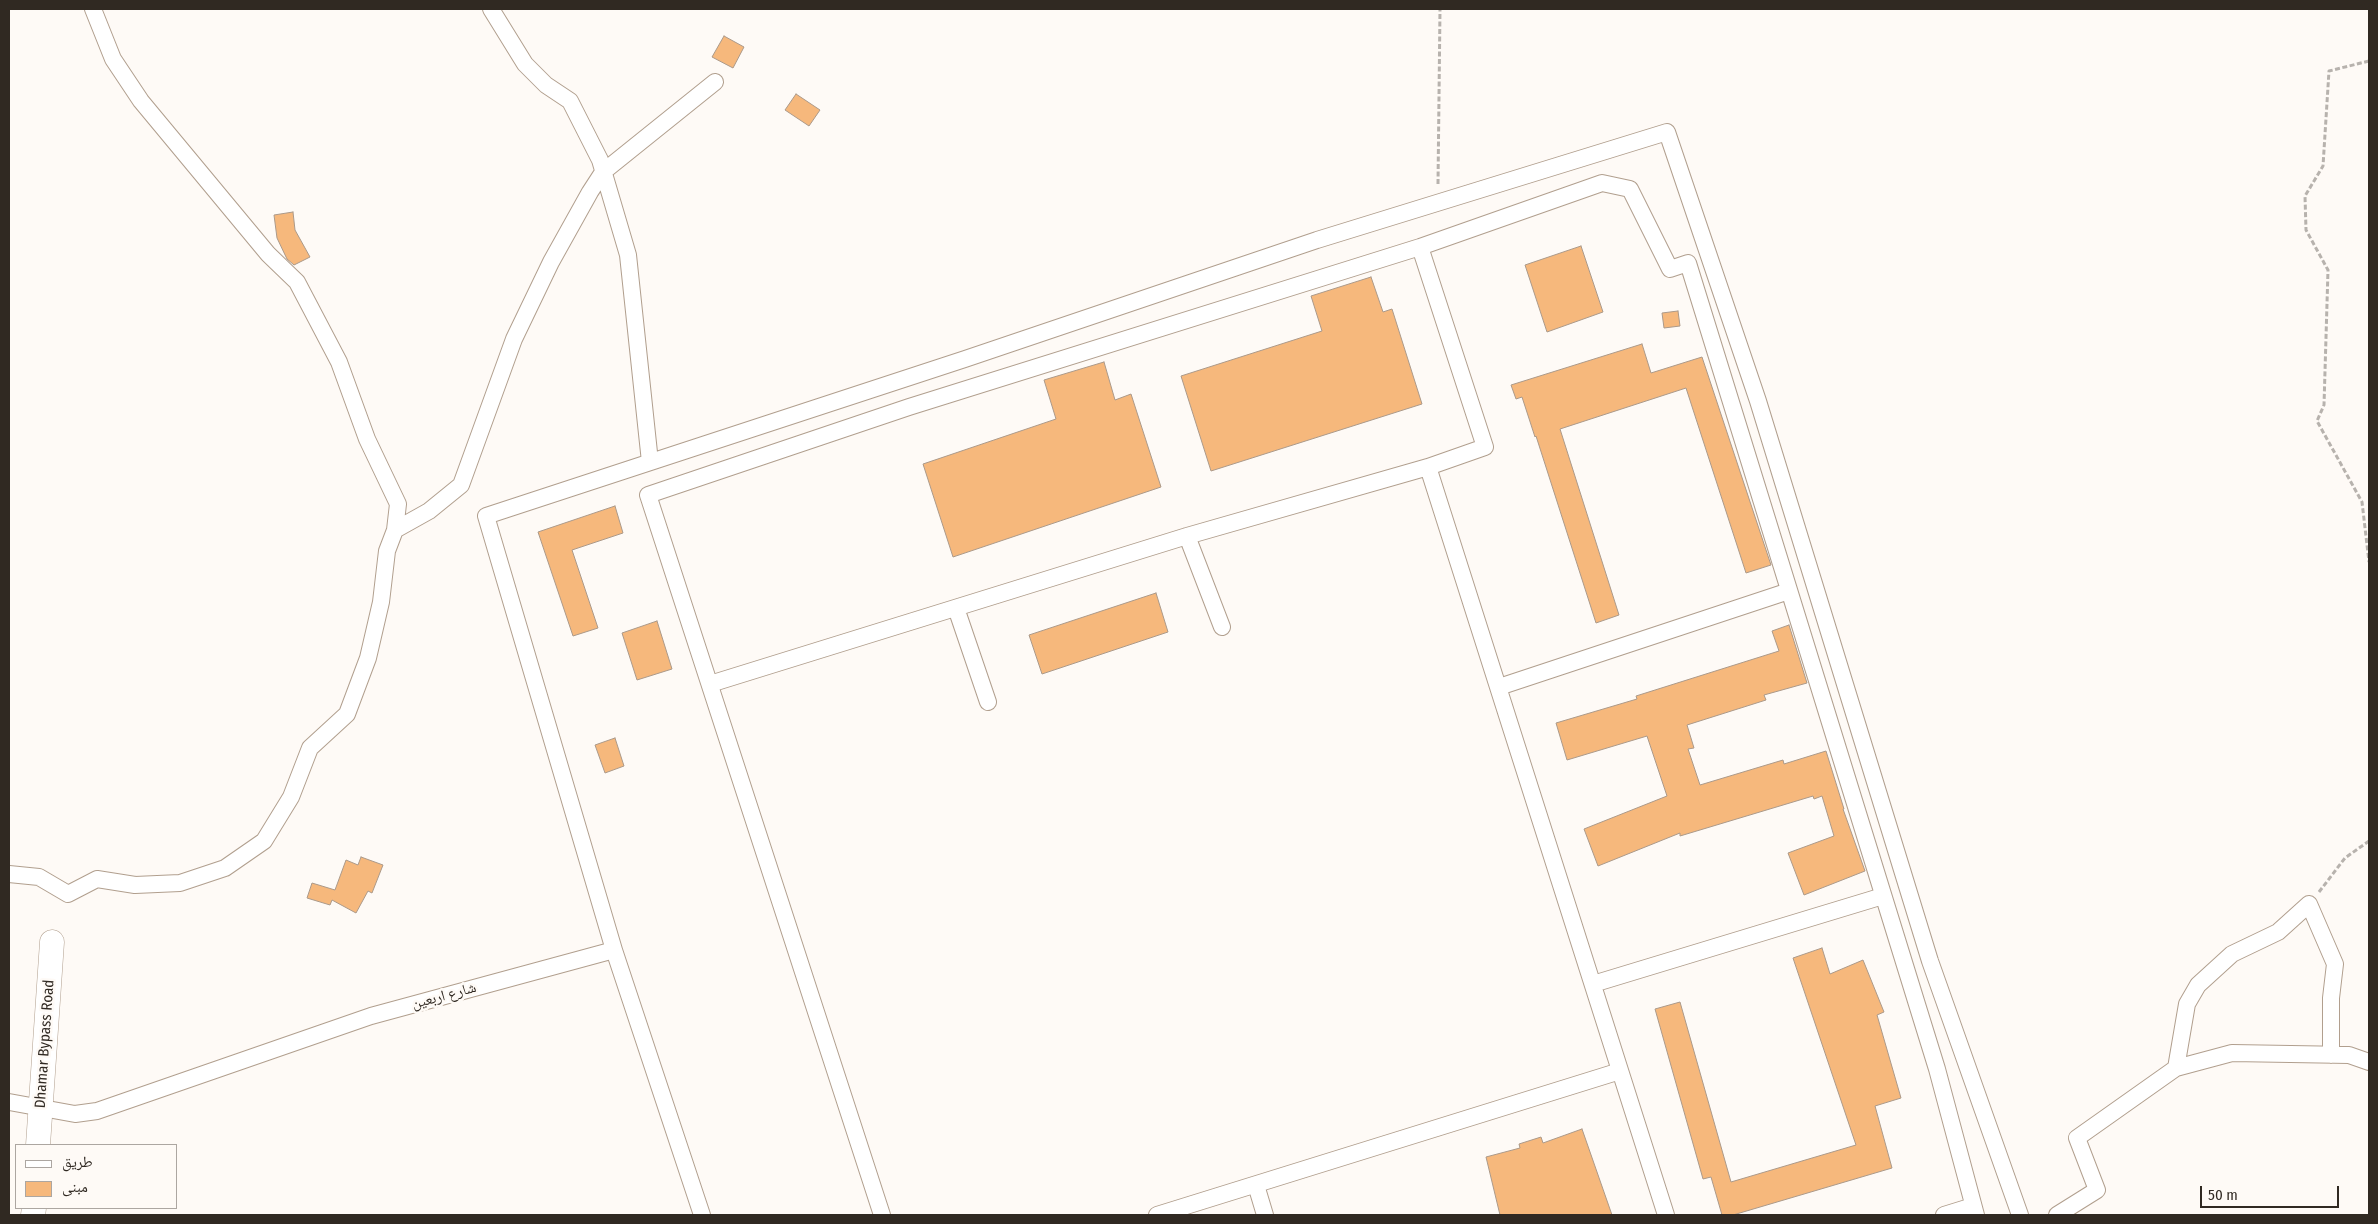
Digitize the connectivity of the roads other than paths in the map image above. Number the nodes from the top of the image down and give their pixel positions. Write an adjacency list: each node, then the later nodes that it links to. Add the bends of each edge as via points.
1 (93, 9): 8 (street, via 113,59 141,101 268,254 297,282 339,362 368,439 398,504)
2 (490, 9): 4 (street, via 525,64 570,102)
3 (715, 82): 4 (street)
4 (603, 172): 6 (street, via 628,255); 8 (street, via 551,262 514,339 461,485 429,511)
5 (1420, 247): 7 (street, via 1485,447); 10 (street, via 1602,183 1630,189 1670,269 1688,263); 13 (street, via 909,407 648,495)
6 (650, 462): 19 (street, via 486,516); 36 (street, via 1317,240 1667,132 1758,400 1930,961)
7 (1428, 467): 9 (street); 14 (street)
8 (395, 530): 16 (street, via 387,551 381,602 368,658 347,714 310,748 290,797 264,841 225,868 180,883 135,885 97,879 68,894 39,877)
9 (1187, 536): 11 (street); 12 (street)
10 (1789, 591): 14 (street); 17 (street)
11 (956, 608): 13 (street); 15 (street)
12 (1222, 627)
13 (710, 684): 31 (street)
14 (1499, 687): 20 (street)
15 (988, 702)
16 (9, 874)
17 (1883, 896): 20 (street); 29 (street, via 1937,1069)
18 (52, 942): 26 (main road, Dhamar Bypass Road)
19 (614, 950): 26 (street, شارع اربعين, via 371,1016 97,1111 75,1114); 30 (street)
20 (1593, 984): 24 (street)
21 (2331, 1055): 22 (street, via 2348,1055); 23 (street, via 2232,1053); 23 (street, via 2331,998 2335,964 2309,904 2278,932 2232,954 2198,984 2187,1004)
22 (2369, 1062)
23 (2176, 1068): 37 (street, via 2077,1138 2097,1190)
24 (1620, 1071): 28 (street); 34 (street)
25 (9, 1102): 26 (street, شارع اربعين)
26 (40, 1107): 27 (main road, Dhamar Bypass Road)
27 (38, 1144)
28 (1256, 1185): 32 (street); 33 (street)
29 (1974, 1211): 35 (street)
30 (702, 1215)
31 (882, 1215)
32 (1157, 1215)
33 (1265, 1215)
34 (1666, 1215)
35 (1944, 1215)
36 (2020, 1215)
37 (2057, 1215)

